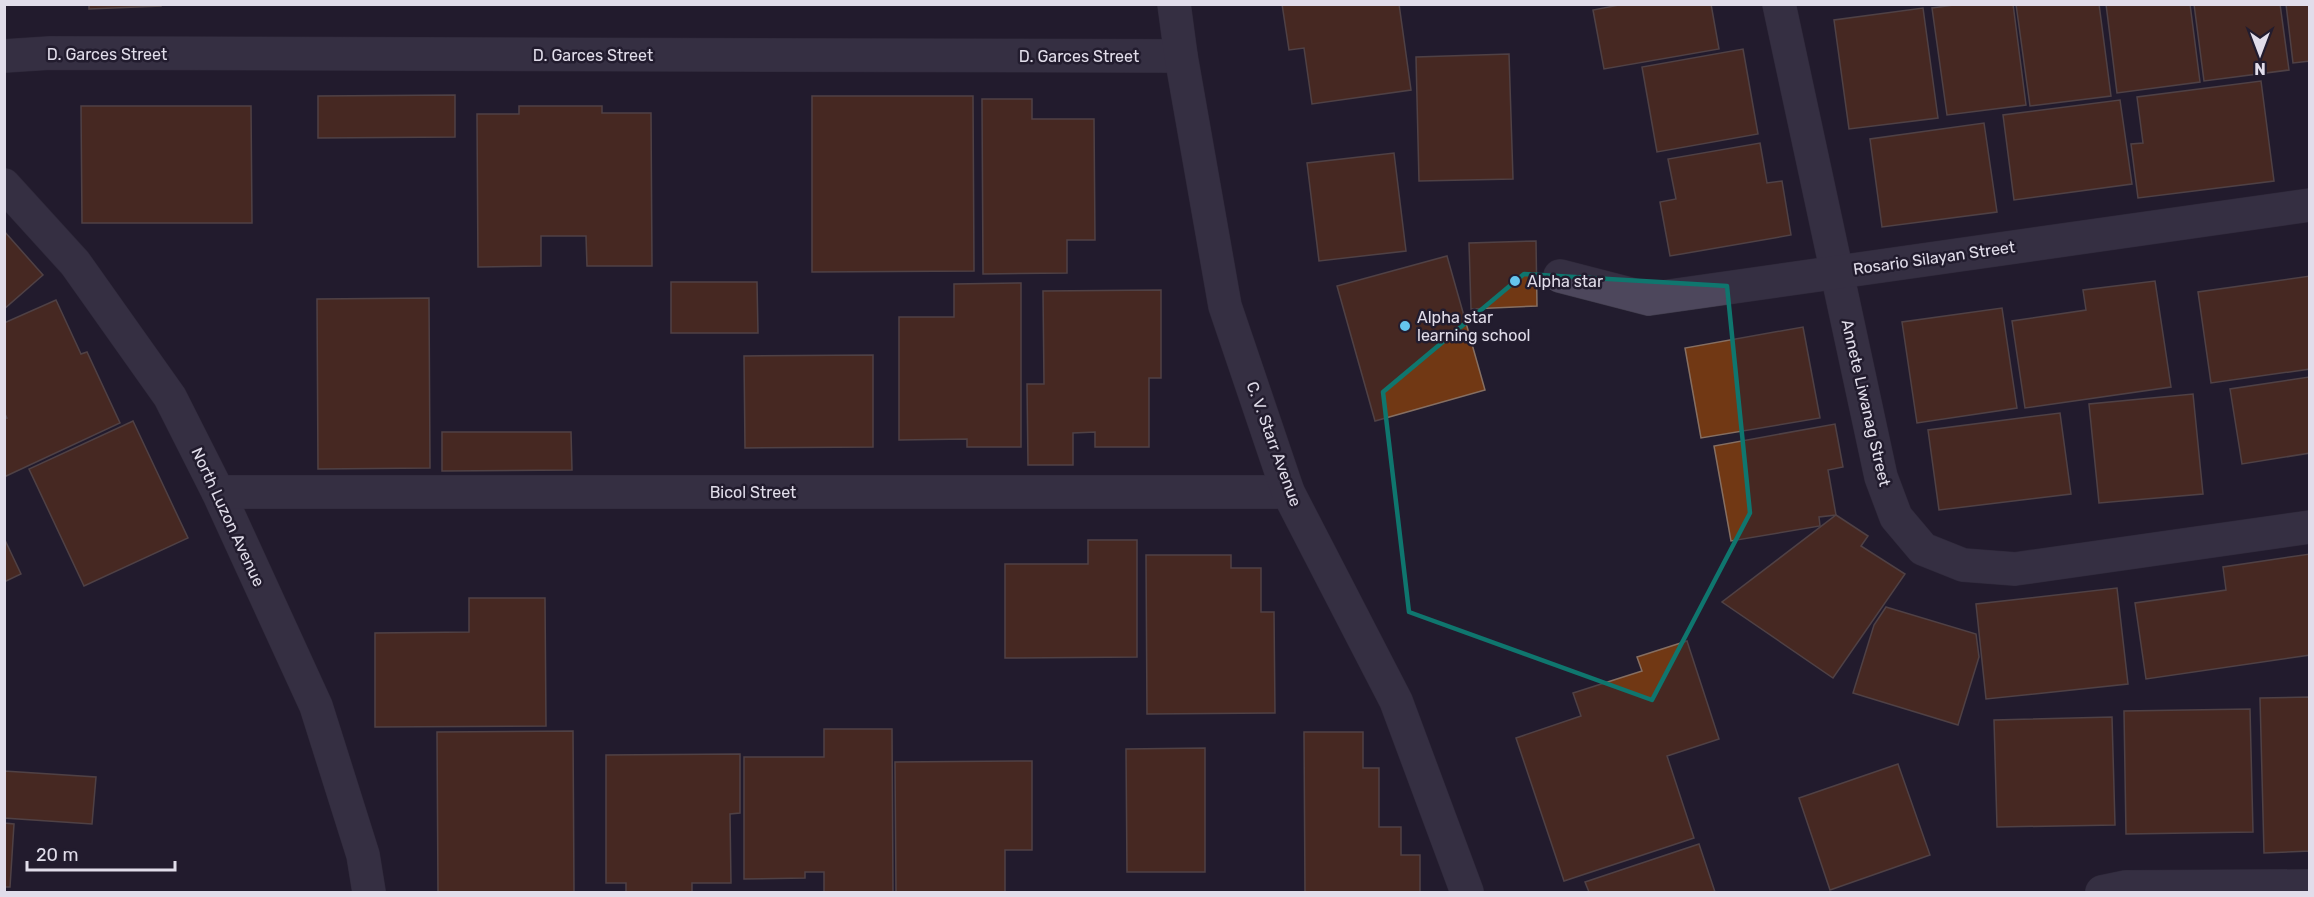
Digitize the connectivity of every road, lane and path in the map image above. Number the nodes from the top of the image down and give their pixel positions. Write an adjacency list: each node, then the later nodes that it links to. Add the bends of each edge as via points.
1 (1174, 4): 4 (street, C. V. Starr Avenue)
2 (1779, 4): 7 (street, Annete Liwanag Street)
3 (4, 56): 4 (street, D. Garces Street)
4 (1181, 56): 10 (street, C. V. Starr Avenue, via 1225,306)
5 (4, 185): 9 (street, North Luzon Avenue, via 75,263 170,397)
6 (2310, 205): 7 (street, Rosario Silayan Street)
7 (1836, 272): 8 (street, Rosario Silayan Street, via 1649,299); 11 (street, Annete Liwanag Street, via 1881,477 1896,518 1923,549 1963,565 2015,569)
8 (1560, 276)
9 (218, 492): 10 (street, Bicol Street); 14 (street, North Luzon Avenue, via 316,706 363,855)
10 (1288, 492): 15 (street, C. V. Starr Avenue, via 1396,701)
11 (2310, 526)
12 (2310, 886): 13 (street)
13 (2271, 889): 16 (street, via 2126,887)
14 (369, 892)
15 (1467, 892)
16 (2102, 892)

